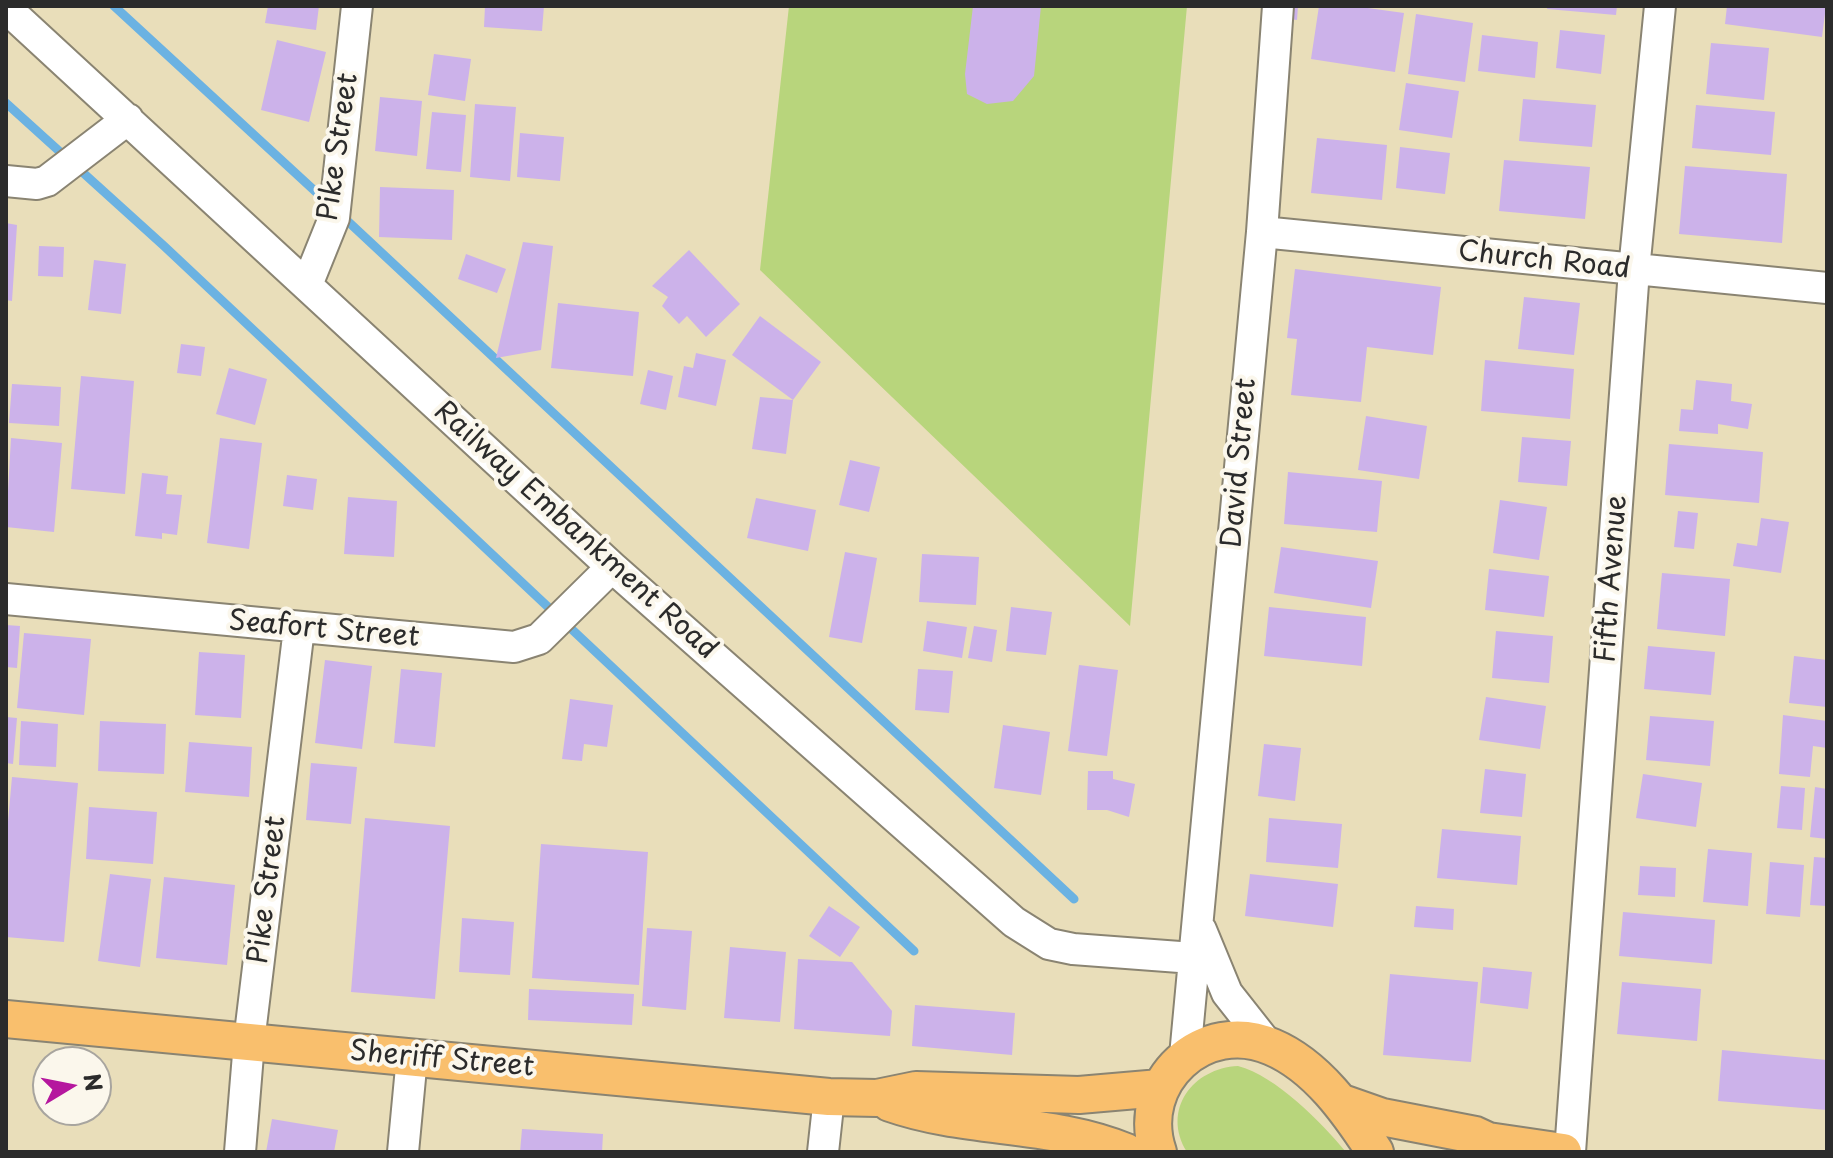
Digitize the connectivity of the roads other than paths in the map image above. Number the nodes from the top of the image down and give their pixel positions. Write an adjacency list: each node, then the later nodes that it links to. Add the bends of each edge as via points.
1 (357, 6): 9 (street, Pike Street, via 334,218)
2 (1278, 6): 7 (street, David Street)
3 (1660, 6): 8 (street, Fifth Avenue)
4 (6, 8): 5 (street, Railway Embankment Road)
5 (128, 119): 6 (street, via 46,181); 9 (street, Railway Embankment Road)
6 (6, 181)
7 (1262, 232): 8 (street, Church Road); 14 (street, David Street)
8 (1634, 270): 10 (street, Church Road); 34 (street, Fifth Avenue)
9 (307, 285): 11 (street, Railway Embankment Road)
10 (1827, 288)
11 (612, 567): 13 (street, Seafort Street, via 539,639 507,648); 15 (street, Railway Embankment Road, via 1014,922 1049,944 1073,949)
12 (6, 599): 13 (street, Seafort Street)
13 (299, 628): 17 (street, Pike Street)
14 (1197, 920): 15 (street, David Street); 18 (street, David Street, via 1227,993)
15 (1193, 958): 19 (street, David Street)
16 (6, 1019): 17 (main road, Sheriff Street)
17 (249, 1042): 20 (main road, Sheriff Street); 26 (street, Pike Street)
18 (1268, 1045): 19 (main road, via 1222,1040); 24 (main road, via 1291,1057)
19 (1185, 1056): 21 (main road)
20 (412, 1057): 22 (main road, Sheriff Street); 27 (street)
21 (1160, 1088): 23 (main road, Sheriff Street, via 1079,1095 916,1090); 30 (main road, via 1153,1129)
22 (829, 1097): 23 (main road, Sheriff Street); 28 (street)
23 (877, 1098): 29 (main road, Sheriff Street, via 958,1120 1078,1135)
24 (1342, 1103): 25 (main road); 31 (main road)
25 (1488, 1141): 32 (main road); 33 (main road)
26 (240, 1152)
27 (403, 1152)
28 (823, 1152)
29 (1126, 1152)
30 (1158, 1152)
31 (1375, 1152)
32 (1450, 1152)
33 (1563, 1152)
34 (1570, 1152)

